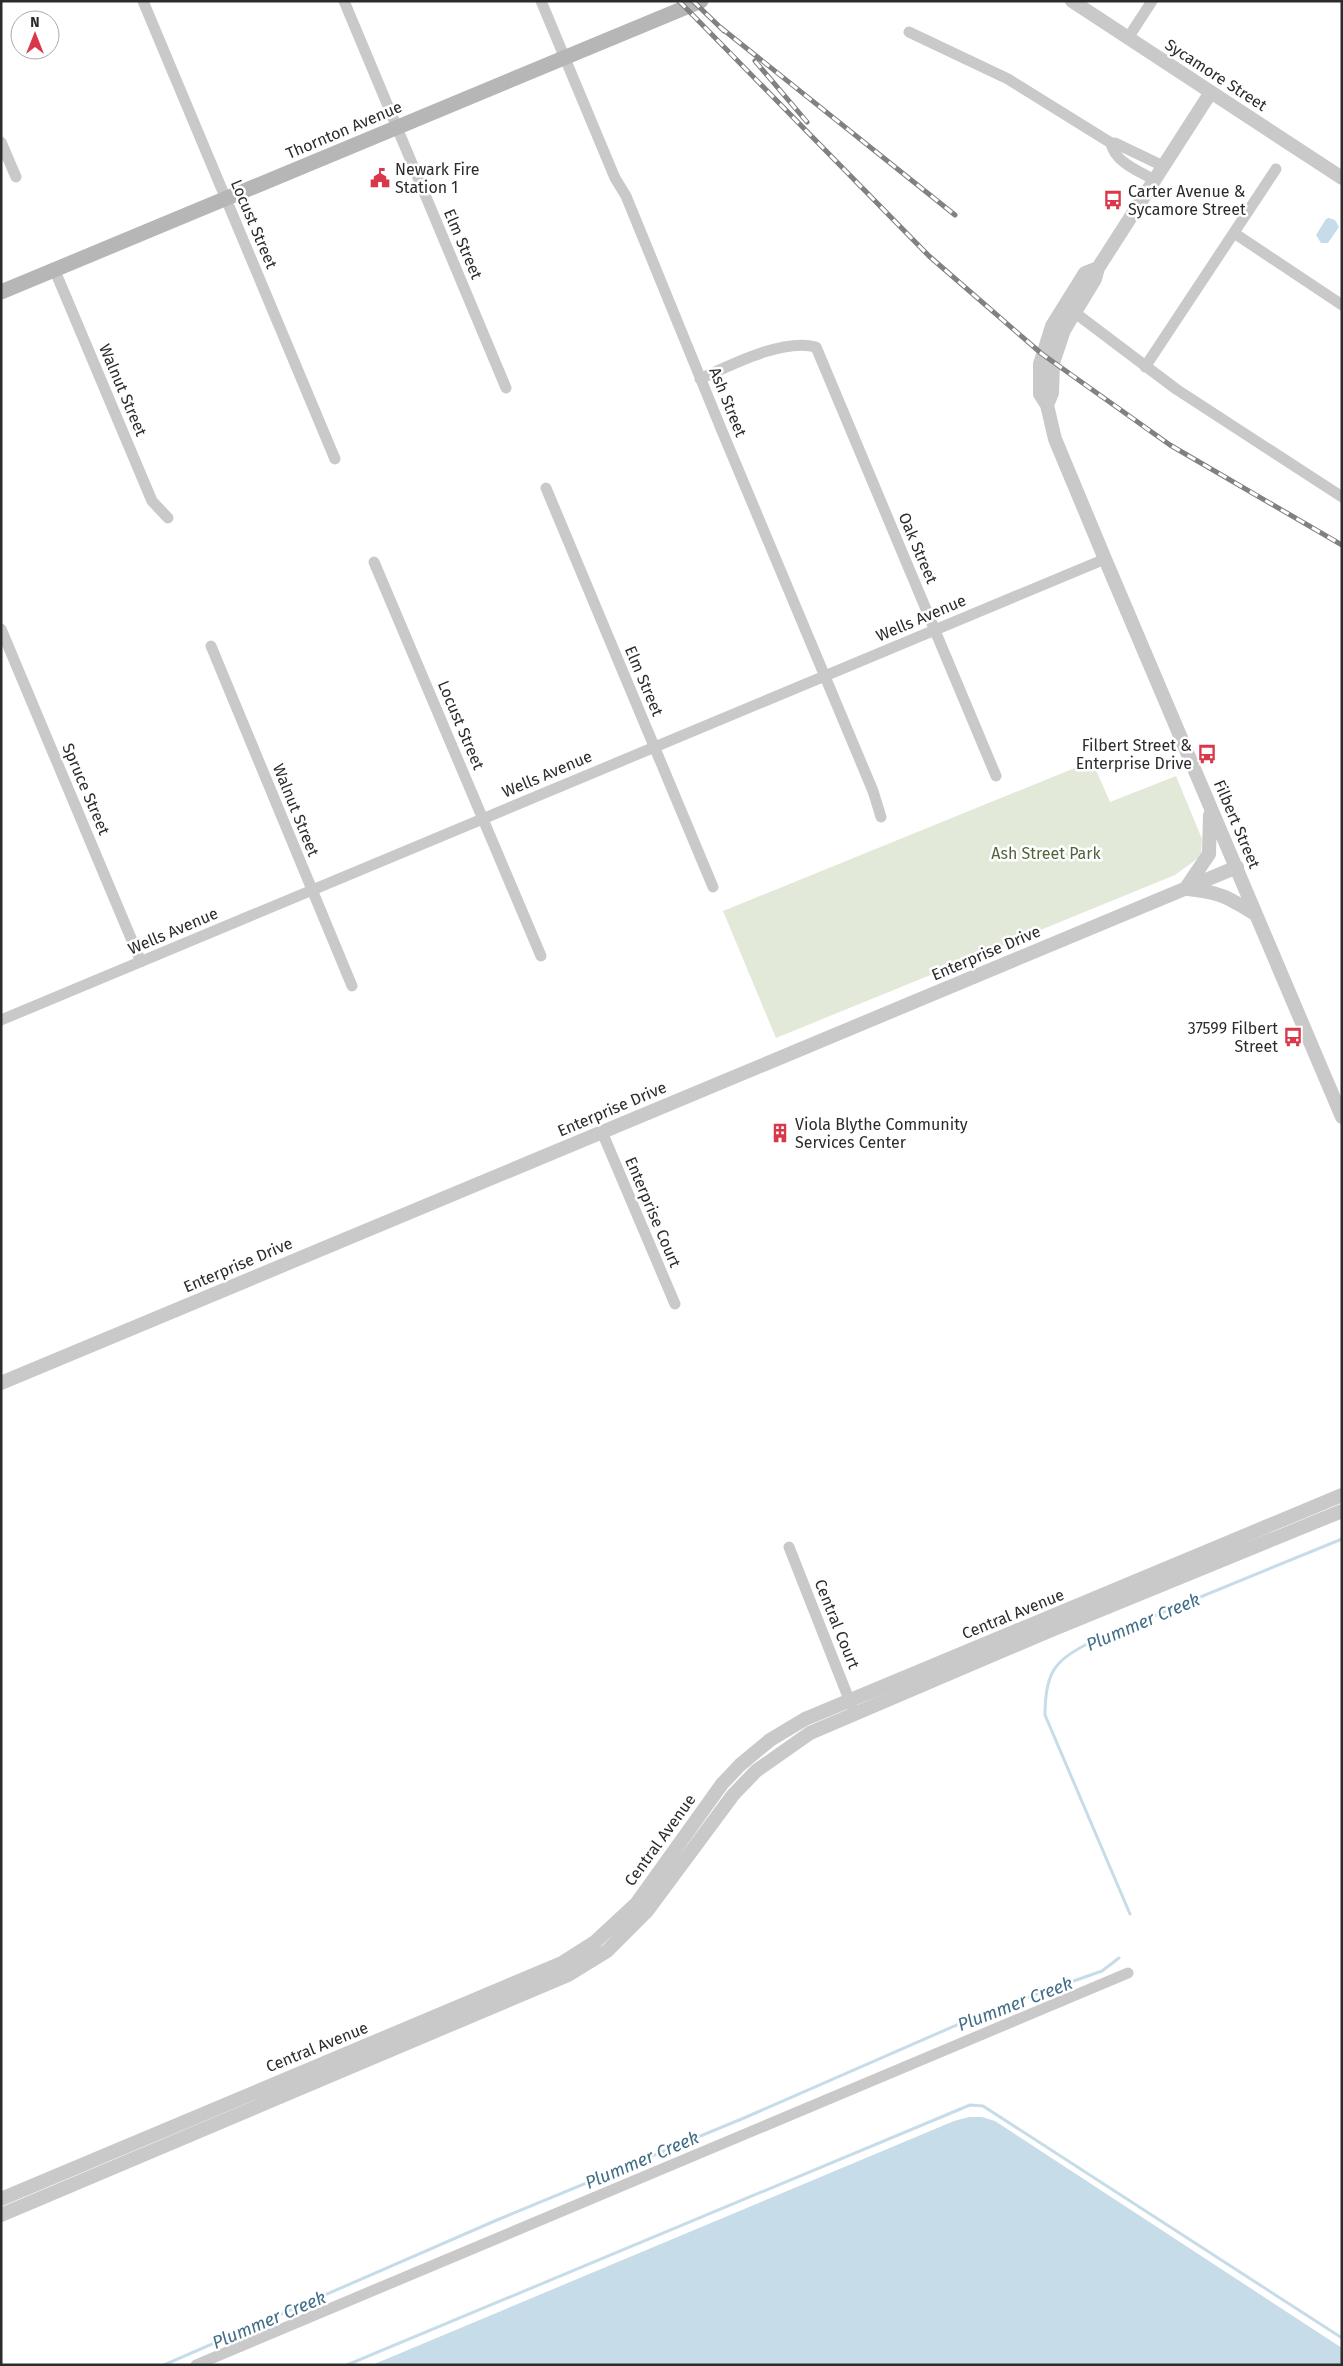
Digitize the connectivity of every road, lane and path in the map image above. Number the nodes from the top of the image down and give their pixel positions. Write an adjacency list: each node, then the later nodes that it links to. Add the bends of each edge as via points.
1 (143, 1): 19 (street, Locust Street)
2 (344, 1): 11 (street, Elm Street)
3 (541, 1): 9 (street, Ash Street)
4 (701, 1): 9 (main road, Thornton Avenue)
5 (1072, 1): 8 (street, Sycamore Street)
6 (1152, 1): 8 (street)
7 (908, 32): 13 (street, via 1008,79)
8 (1128, 38): 10 (street, Sycamore Street)
9 (565, 58): 11 (main road, Thornton Avenue); 28 (street, Ash Street, via 615,178 626,196)
10 (1212, 92): 14 (street); 17 (street, Sycamore Street)
11 (397, 127): 19 (main road, Thornton Avenue); 29 (street, Elm Street)
12 (1, 142): 16 (street)
13 (1111, 143): 14 (street); 18 (street, via 1112,150 1127,165)
14 (1163, 166): 18 (street)
15 (1276, 169): 20 (street)
16 (16, 177)
17 (1342, 178)
18 (1155, 180): 21 (street)
19 (226, 199): 22 (main road, Thornton Avenue); 30 (street, Locust Street)
20 (1234, 233): 24 (street); 27 (street)
21 (1098, 268): 25 (street); 26 (street, via 1085,273 1052,326)
22 (55, 271): 23 (main road, Thornton Avenue); 33 (street, Walnut Street, via 152,501)
23 (1, 292)
24 (1342, 305)
25 (1074, 312): 26 (street); 27 (street)
26 (1048, 359): 34 (street, Filbert Street, via 1052,393 1047,405 1055,439)
27 (1146, 367): 32 (street)
28 (700, 379): 37 (street, Oak Street, via 764,353 800,343 816,347); 39 (street, Ash Street)
29 (506, 388)
30 (335, 459)
31 (546, 488): 40 (street, Elm Street)
32 (1342, 497)
33 (168, 518)
34 (1105, 559): 37 (street, Wells Avenue); 42 (street, Filbert Street)
35 (374, 562): 44 (street, Locust Street)
36 (1, 629): 51 (street, Spruce Street)
37 (935, 630): 39 (street, Wells Avenue); 41 (street, Oak Street)
38 (211, 646): 48 (street, Walnut Street)
39 (825, 676): 40 (street, Wells Avenue); 43 (street, Ash Street)
40 (654, 747): 44 (street, Wells Avenue); 46 (street, Elm Street)
41 (996, 776)
42 (1210, 807): 45 (street, Filbert Street); 47 (street, via 1209,854)
43 (881, 817)
44 (483, 819): 48 (street, Wells Avenue); 50 (street, Locust Street)
45 (1237, 867): 47 (street, Enterprise Drive); 49 (street, Filbert Street)
46 (713, 886)
47 (1185, 889): 49 (street, via 1223,895); 55 (street, Enterprise Drive)
48 (312, 890): 51 (street, Wells Avenue); 52 (street, Walnut Street)
49 (1255, 914): 54 (street, Filbert Street)
50 (541, 956)
51 (141, 962): 53 (street, Wells Avenue)
52 (352, 986)
53 (1, 1020)
54 (1342, 1117)
55 (602, 1132): 56 (street, Enterprise Court); 57 (street, Enterprise Drive)
56 (674, 1304)
57 (1, 1383)
58 (1342, 1495): 61 (street, Central Avenue)
59 (1342, 1511): 61 (street, Central Avenue)
60 (790, 1547): 61 (street, Central Court)
61 (852, 1706): 63 (street, Central Avenue, via 798,1723 770,1740 740,1765 722,1784 636,1904 595,1942 562,1962); 64 (street, Central Avenue, via 756,1771 733,1795 647,1911 607,1951 576,1970)
62 (1128, 1973): 65 (street)
63 (1, 2199)
64 (1, 2215)
65 (196, 2365)

